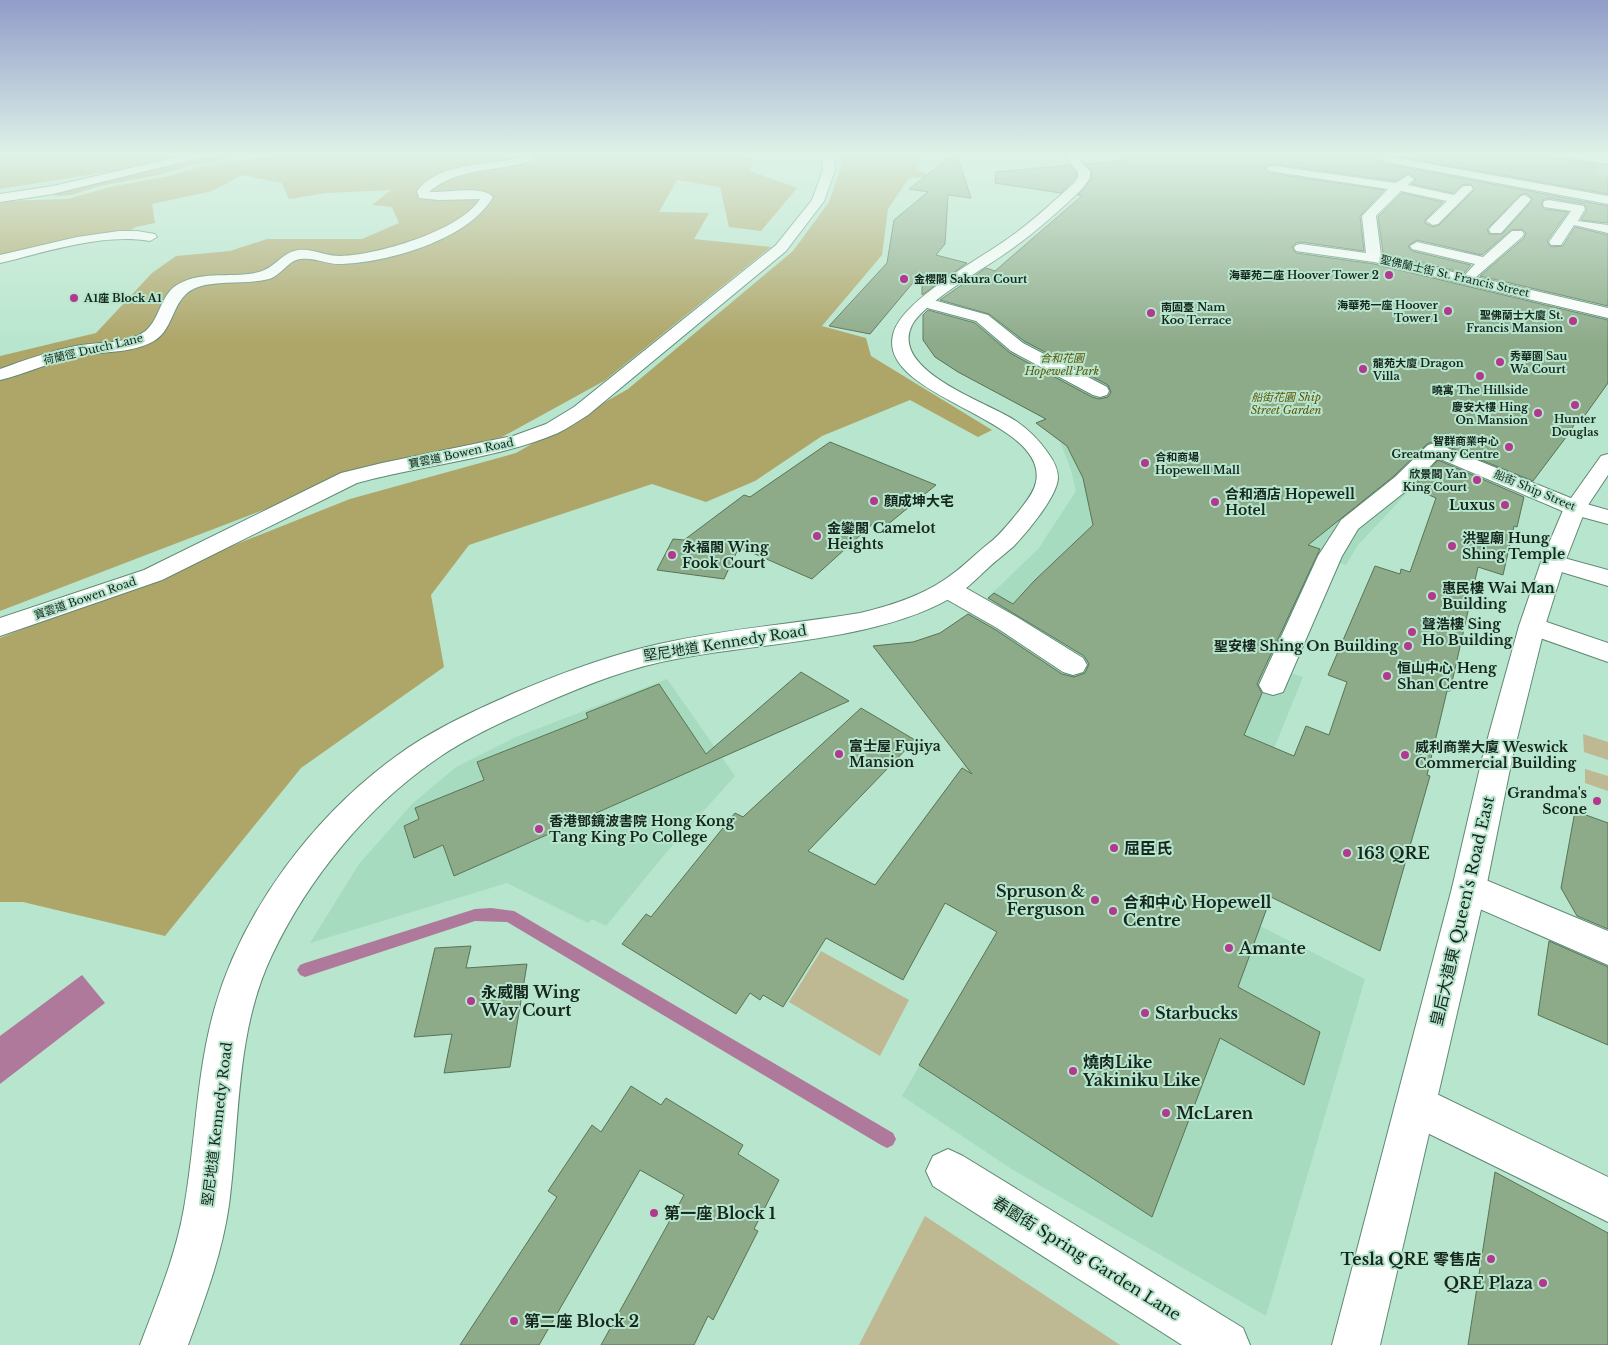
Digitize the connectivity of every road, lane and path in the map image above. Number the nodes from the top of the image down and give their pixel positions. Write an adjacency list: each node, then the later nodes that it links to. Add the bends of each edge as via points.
1 (466, 218): 23 (street, 荷蘭徑 Dutch Lane, via 418,244 345,259 298,254 288,257 279,269 267,275 195,282 177,292 158,330 147,338 71,352)
2 (805, 218): 32 (street, 寶雲道 Bowen Road, via 781,248 616,384 572,417 536,436 354,477 160,572)
3 (1041, 218): 21 (street, 堅尼地道 Kennedy Road, via 1004,249)
4 (1369, 218): 17 (street)
5 (1436, 218): 8 (street)
6 (1507, 218): 11 (street)
7 (1573, 218): 14 (street)
8 (1433, 221)
9 (1580, 224): 10 (street)
10 (1608, 229)
11 (1496, 230)
12 (1517, 234): 19 (street)
13 (150, 237): 18 (street, via 117,235)
14 (1556, 242)
15 (1417, 246): 19 (street)
16 (1301, 248): 17 (street, 聖佛蘭士街 St. Francis Street)
17 (1374, 258): 20 (street, 聖佛蘭士街 St. Francis Street)
18 (0, 259)
19 (1486, 262): 20 (street)
20 (1467, 278): 22 (street, 聖佛蘭士街 St. Francis Street)
21 (926, 304): 24 (street, via 982,318 1017,347); 30 (street, 堅尼地道 Kennedy Road, via 906,322 900,337 901,350 908,365 921,376 1016,428 1034,445 1045,464 1048,479 1039,498 1008,538)
22 (1608, 312)
23 (0, 375)
24 (1100, 391)
25 (1608, 460): 26 (street, 皇后大道東 Queen's Road East)
26 (1574, 508): 27 (street, 船街 Ship Street); 28 (street, 皇后大道東 Queen's Road East); 35 (street, 船街 Ship Street, via 1434,449 1394,490 1350,525 1335,548)
27 (1608, 517)
28 (1553, 562): 29 (street); 31 (street, 皇后大道東 Queen's Road East)
29 (1608, 578)
30 (948, 589): 34 (street); 41 (street, 堅尼地道 Kennedy Road, via 912,607 878,617 658,653 602,669 459,731 410,762 372,793 323,846 284,899 256,947 238,993 222,1062 206,1209 191,1272)
31 (1532, 626): 33 (street); 36 (street, 皇后大道東 Queen's Road East, via 1497,760)
32 (0, 627)
33 (1608, 652)
34 (1073, 665)
35 (1273, 685)
36 (1469, 888): 37 (street); 38 (street, 皇后大道東 Queen's Road East)
37 (1608, 948)
38 (1416, 1105): 40 (street); 43 (street, 皇后大道東 Queen's Road East)
39 (948, 1171): 42 (street, 春園街 Spring Garden Lane)
40 (1608, 1200)
41 (164, 1345)
42 (1226, 1345)
43 (1356, 1345)

